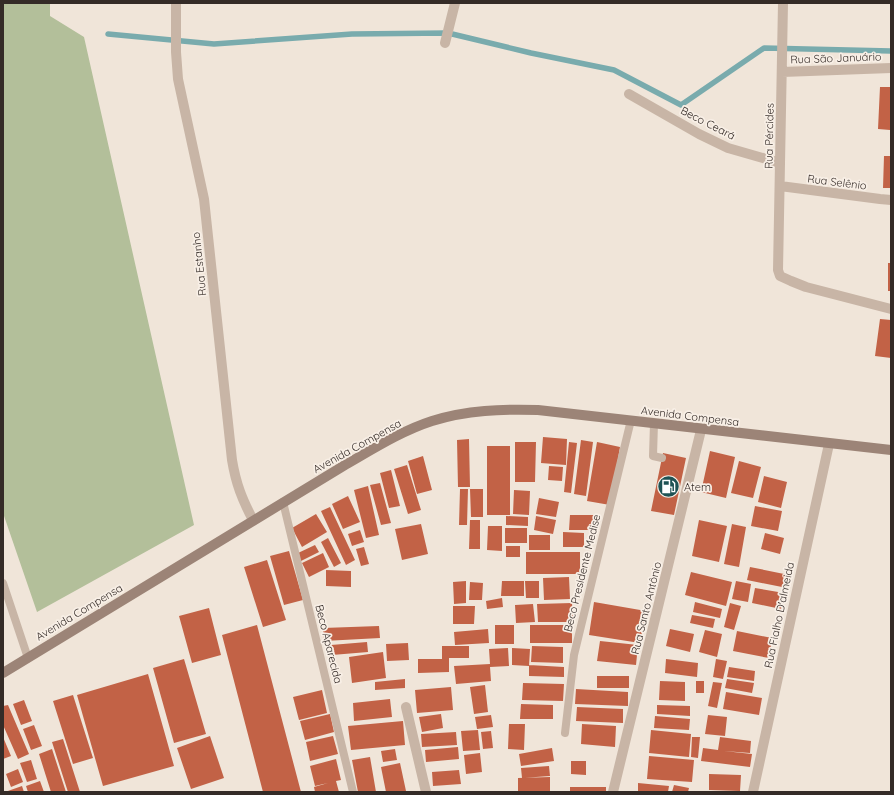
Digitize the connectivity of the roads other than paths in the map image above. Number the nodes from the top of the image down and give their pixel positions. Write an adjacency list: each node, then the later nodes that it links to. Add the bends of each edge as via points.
1 (176, 3): 19 (street, Rua Estanho, via 178,79 204,199 235,481)
2 (455, 3): 4 (street)
3 (782, 3): 6 (street, Rua Pércides)
4 (445, 43)
5 (891, 68): 6 (street, Rua São Januário)
6 (782, 72): 8 (street, Rua Pércides)
7 (629, 94): 8 (street, Beco Ceará, via 728,148)
8 (780, 163): 9 (street, Rua Pércides)
9 (780, 186): 10 (street, Rua Selênio); 11 (street, Rua Pércides, via 780,276 806,287)
10 (891, 200)
11 (891, 309)
12 (631, 420): 13 (street, Avenida Compensa); 18 (street, Avenida Compensa, via 538,410 504,409 465,413 432,422 392,438); 24 (lane, Beco Presidente Medise, via 574,656)
13 (654, 423): 14 (street, Avenida Compensa); 17 (lane, via 653,456)
14 (701, 430): 15 (street, Avenida Compensa); 27 (street, Rua Santo Antônio, via 689,463)
15 (829, 444): 16 (street, Avenida Compensa); 28 (street, Rua Fialho D'almeida)
16 (891, 450)
17 (662, 458)
18 (283, 502): 19 (street, Avenida Compensa); 25 (lane, Beco Aparecida)
19 (253, 520): 21 (street, Avenida Compensa)
20 (3, 583): 21 (lane)
21 (28, 658): 22 (street, Avenida Compensa)
22 (3, 673)
23 (406, 706): 26 (street)
24 (565, 734)
25 (353, 792)
26 (426, 792)
27 (613, 792)
28 (753, 792)

